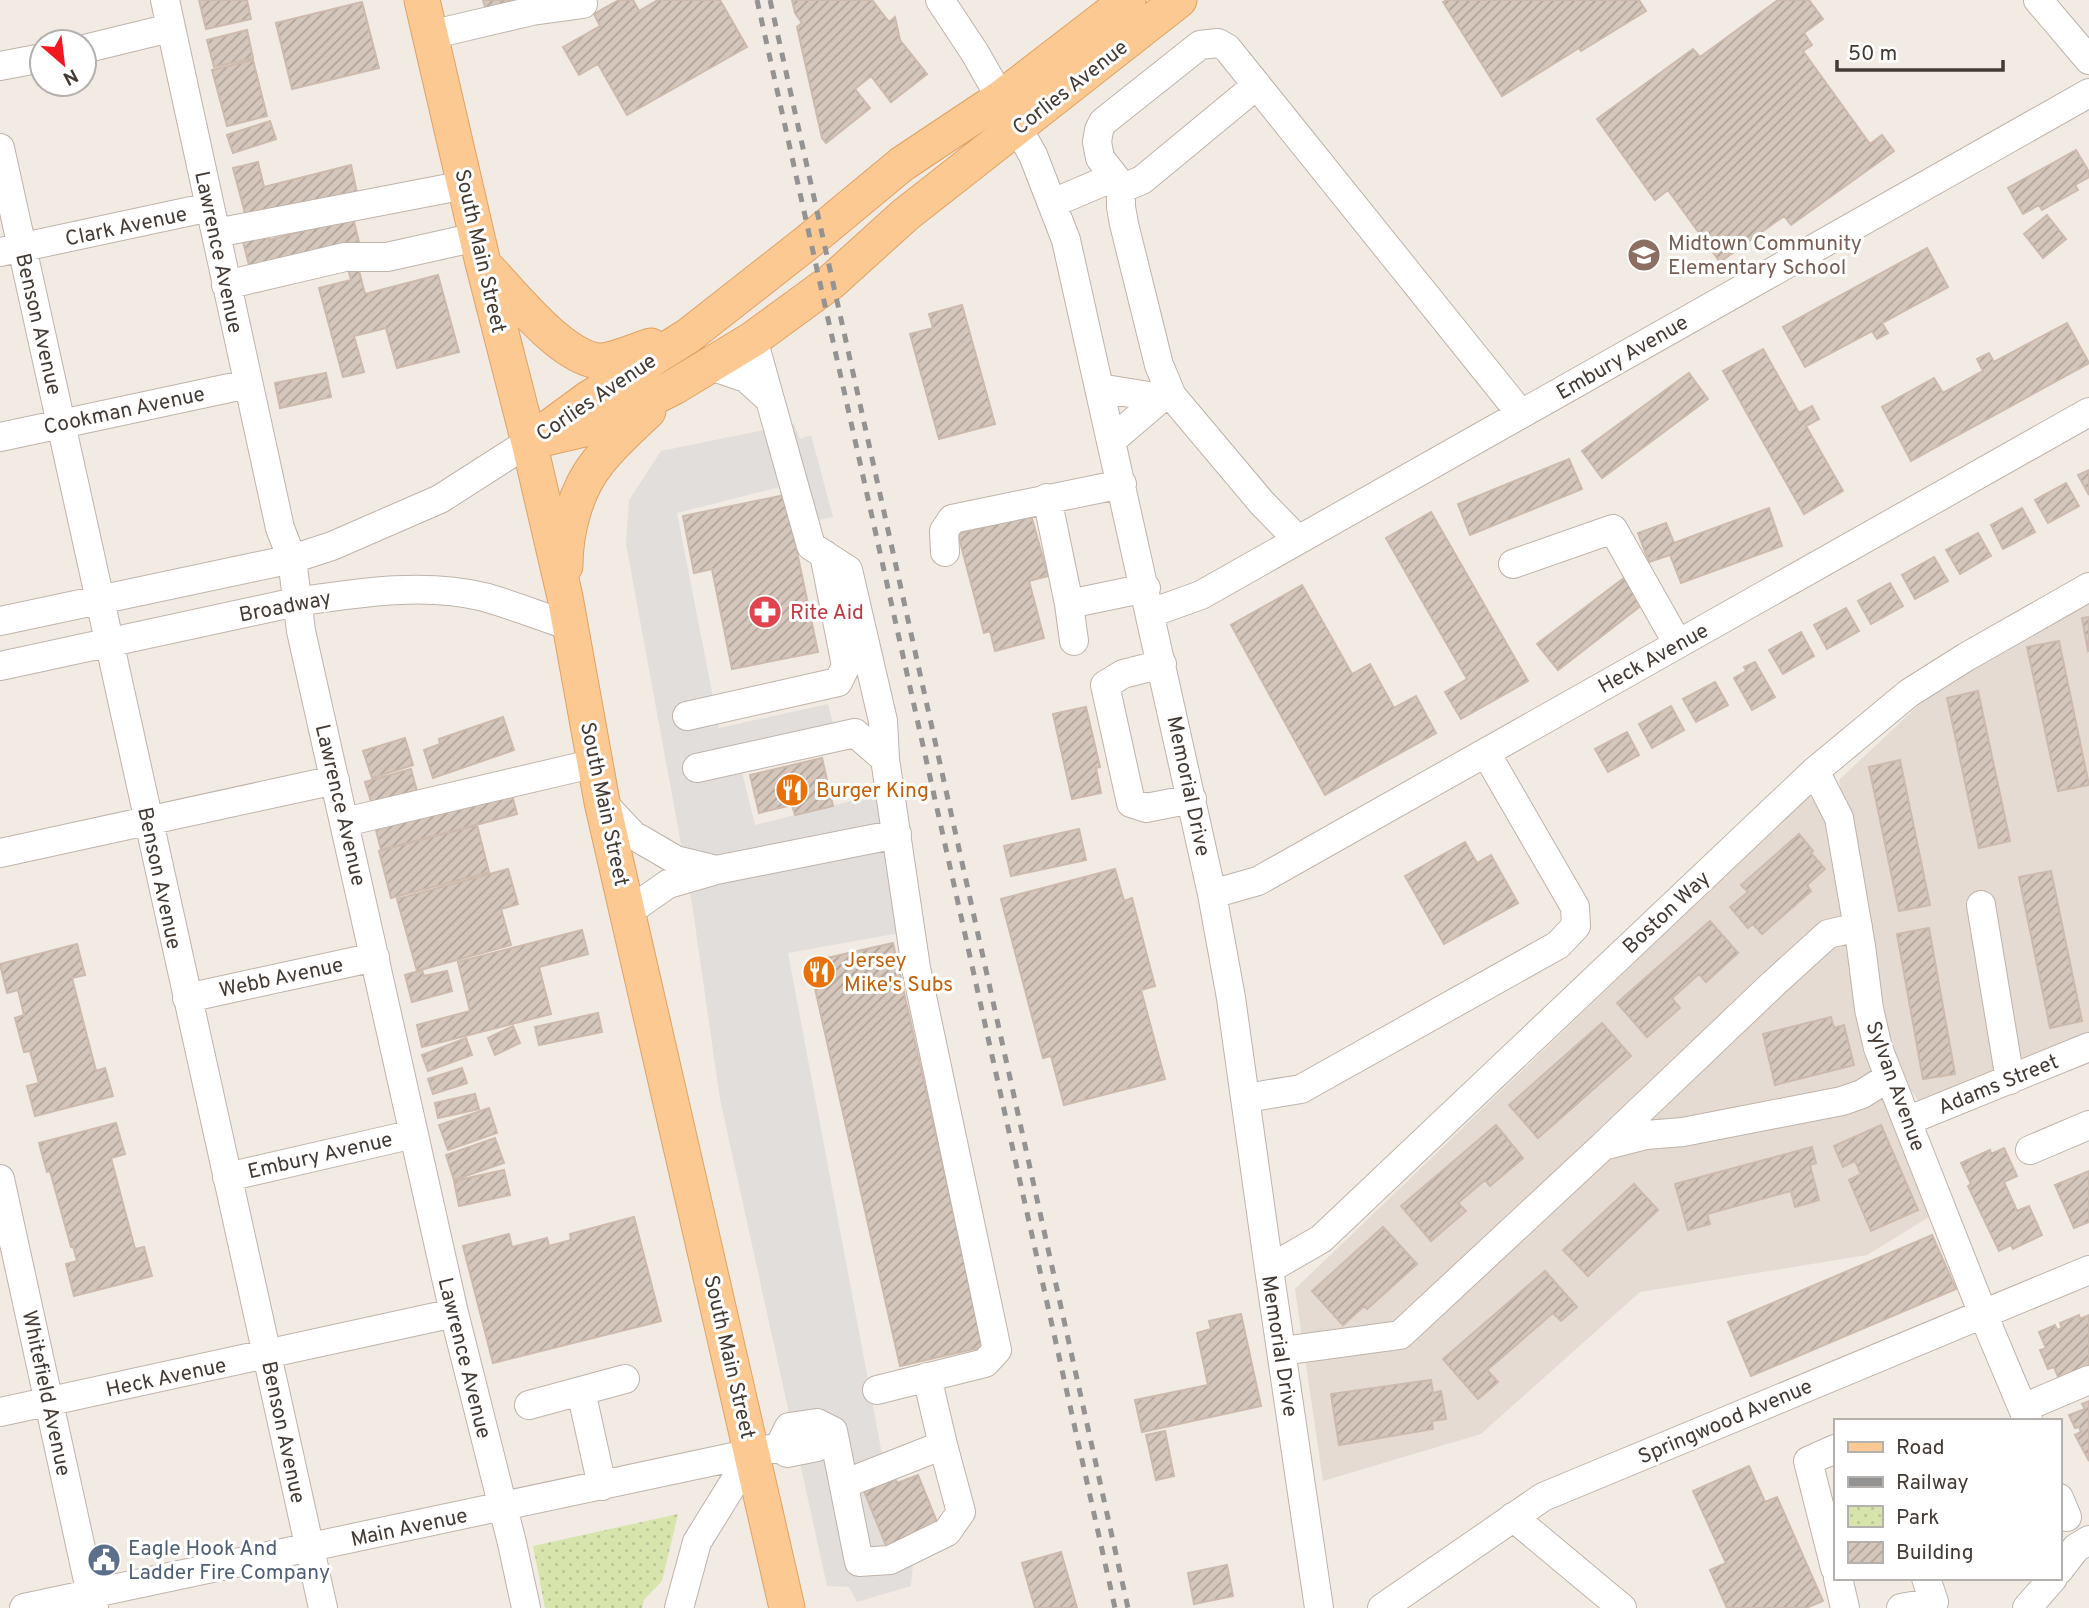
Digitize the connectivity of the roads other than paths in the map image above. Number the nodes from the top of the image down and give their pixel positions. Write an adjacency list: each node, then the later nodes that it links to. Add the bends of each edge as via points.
1 (165, 0): 8 (street, Lawrence Avenue)
2 (422, 0): 9 (main road, South Main Street)
3 (940, 0): 16 (street, Memorial Drive)
4 (1128, 0): 16 (main road, Corlies Avenue)
5 (1179, 0): 17 (main road, Corlies Avenue)
6 (2038, 0): 11 (street)
7 (583, 4): 9 (street)
8 (170, 28): 10 (street); 22 (street, Lawrence Avenue)
9 (430, 35): 20 (main road, South Main Street)
10 (98, 46)
11 (2089, 60)
12 (28, 61): 13 (street)
13 (0, 66)
14 (1263, 91): 19 (street, via 1142,180 1125,187); 19 (street, via 1227,48 1218,43 1200,45 1103,122 1097,142 1101,158); 35 (street)
15 (2089, 93): 35 (street, Embury Avenue)
16 (1001, 98): 17 (street, Memorial Drive); 26 (main road, Corlies Avenue, via 902,164)
17 (1017, 130): 21 (street, Memorial Drive); 27 (main road, Corlies Avenue, via 905,215 831,282)
18 (0, 148): 23 (street, Benson Avenue)
19 (1118, 181): 21 (street); 32 (street)
20 (465, 185): 22 (street, Clark Avenue); 24 (main road, South Main Street)
21 (1053, 203): 31 (street, Memorial Drive)
22 (213, 220): 23 (street, Clark Avenue); 25 (street, Lawrence Avenue)
23 (11, 250): 36 (street, Benson Avenue)
24 (480, 250): 25 (street, via 345,257); 26 (main road, via 538,322 568,349 599,361); 39 (main road, South Main Street)
25 (226, 285): 29 (street, Lawrence Avenue)
26 (688, 336): 39 (main road, Corlies Avenue)
27 (753, 339): 28 (main road, Corlies Avenue); 33 (street)
28 (708, 365): 30 (main road, Corlies Avenue); 33 (street, via 746,378)
29 (248, 384): 36 (street, Cookman Avenue); 45 (street, Lawrence Avenue, via 279,528)
30 (674, 387): 39 (main road, Corlies Avenue, via 597,426); 52 (main road, via 597,463 582,489 565,558)
31 (1100, 388): 32 (street); 38 (street, Memorial Drive)
32 (1166, 397): 38 (street); 42 (street)
33 (768, 398): 44 (street, via 811,546)
34 (2089, 412): 56 (street, Heck Avenue)
35 (1521, 414): 42 (street, Embury Avenue)
36 (62, 423): 37 (street, Cookman Avenue); 48 (street, Benson Avenue)
37 (0, 437)
38 (1112, 440): 40 (street, Memorial Drive)
39 (529, 442): 45 (street, Broadway, via 440,499 332,547); 52 (main road, South Main Street)
40 (1122, 484): 41 (street); 49 (street, Memorial Drive)
41 (1047, 498): 43 (street, via 952,519 944,531); 51 (street)
42 (1298, 540): 49 (street, Embury Avenue, via 1201,595)
43 (944, 552)
44 (824, 554): 59 (street, via 846,666 838,682); 61 (street, via 848,570 883,721)
45 (292, 559): 48 (street, Broadway); 50 (street, Lawrence Avenue)
46 (1513, 564): 56 (street, via 1613,529)
47 (2089, 587): 64 (street, Boston Way, via 1909,692)
48 (100, 600): 53 (street, Broadway); 55 (street, Benson Avenue)
49 (1148, 601): 51 (street, Embury Avenue); 57 (street, Memorial Drive)
50 (296, 602): 52 (street, Broadway, via 345,594 446,591); 55 (street, Broadway); 65 (street, Lawrence Avenue)
51 (1069, 604): 54 (street)
52 (568, 611): 62 (main road, South Main Street)
53 (0, 621)
54 (1073, 641)
55 (110, 642): 58 (street, Broadway); 68 (street, Benson Avenue)
56 (1678, 644): 60 (street, Heck Avenue)
57 (1162, 664): 66 (street, Memorial Drive); 66 (street, via 1124,674 1105,685 1119,755 1130,803 1146,808)
58 (0, 666)
59 (687, 716)
60 (1486, 752): 73 (street, Heck Avenue, via 1258,881); 82 (street, via 1575,907 1576,926 1558,945 1301,1089)
61 (885, 759): 63 (street, via 855,733); 70 (street)
62 (596, 763): 67 (main road, South Main Street); 69 (street)
63 (696, 768)
64 (1815, 771): 76 (street, Sylvan Avenue, via 1839,818); 90 (street, Boston Way, via 1321,1239)
65 (335, 780): 68 (street); 69 (street, Lawrence Avenue)
66 (1192, 799): 73 (street, Memorial Drive)
67 (602, 802): 72 (street, via 633,835 676,860); 75 (main road, South Main Street)
68 (148, 820): 71 (street); 78 (street, Benson Avenue)
69 (345, 822): 77 (street, Lawrence Avenue)
70 (897, 834): 72 (street); 96 (street, via 916,968 997,1350 985,1363)
71 (0, 853)
72 (716, 870): 75 (street, via 668,884)
73 (1212, 894): 82 (street, Memorial Drive)
74 (1981, 905): 81 (street)
75 (628, 912): 107 (main road, South Main Street)
76 (1858, 927): 80 (street, Sylvan Avenue, via 1869,1009); 86 (street, via 1828,934)
77 (375, 957): 78 (street, Webb Avenue); 85 (street, Lawrence Avenue)
78 (187, 998): 88 (street, Benson Avenue)
79 (2089, 1046): 81 (street, Adams Street)
80 (1889, 1077): 83 (street, Sylvan Avenue); 86 (street, via 1842,1101)
81 (2010, 1080): 83 (street, Adams Street)
82 (1245, 1098): 90 (street, Memorial Drive)
83 (1907, 1121): 93 (street, Sylvan Avenue)
84 (2089, 1125): 87 (street)
85 (414, 1134): 88 (street, Embury Avenue); 92 (street, Lawrence Avenue)
86 (1603, 1146): 94 (street, via 1400,1335)
87 (2030, 1150)
88 (227, 1177): 95 (street, Benson Avenue)
89 (0, 1179): 101 (street, Whitefield Avenue)
90 (1269, 1269): 94 (street, Memorial Drive)
91 (2089, 1270): 93 (street, Springwood Avenue)
92 (454, 1313): 95 (street, Heck Avenue); 110 (street, Lawrence Avenue)
93 (1983, 1314): 104 (street, Sylvan Avenue); 111 (street, Springwood Avenue, via 1543,1497)
94 (1282, 1351): 123 (street, Memorial Drive)
95 (267, 1355): 101 (street, Heck Avenue); 112 (street, Benson Avenue)
96 (927, 1377): 99 (street); 105 (street)
97 (625, 1379): 100 (street)
98 (2089, 1380): 104 (street)
99 (877, 1390)
100 (581, 1391): 102 (street); 109 (street)
101 (48, 1402): 103 (street, Heck Avenue); 117 (street, Whitefield Avenue)
102 (529, 1405)
103 (0, 1412)
104 (2026, 1414)
105 (943, 1445): 108 (street); 108 (street, via 961,1512 947,1532 890,1560 859,1562)
106 (1834, 1449): 113 (street, via 1808,1461)
107 (772, 1451): 108 (street, via 789,1427 817,1423 833,1431); 109 (street, Main Avenue); 121 (street, via 697,1542); 122 (main road, South Main Street)
108 (844, 1484)
109 (602, 1486): 110 (street, Main Avenue)
110 (502, 1507): 112 (street, Main Avenue); 120 (street, Lawrence Avenue)
111 (1513, 1517): 124 (street, Springwood Avenue); 125 (street)
112 (309, 1549): 117 (street, Main Avenue); 119 (street, Benson Avenue)
113 (1834, 1564)
114 (1838, 1580): 126 (street)
115 (1927, 1580): 127 (street, via 1934,1602)
116 (2051, 1580): 128 (street)
117 (92, 1601): 118 (street, Main Avenue)
118 (24, 1608)
119 (323, 1608)
120 (526, 1608)
121 (679, 1608)
122 (787, 1608)
123 (1319, 1608)
124 (1382, 1608)
125 (1622, 1608)
126 (1845, 1608)
127 (1901, 1608)
128 (2027, 1608)

